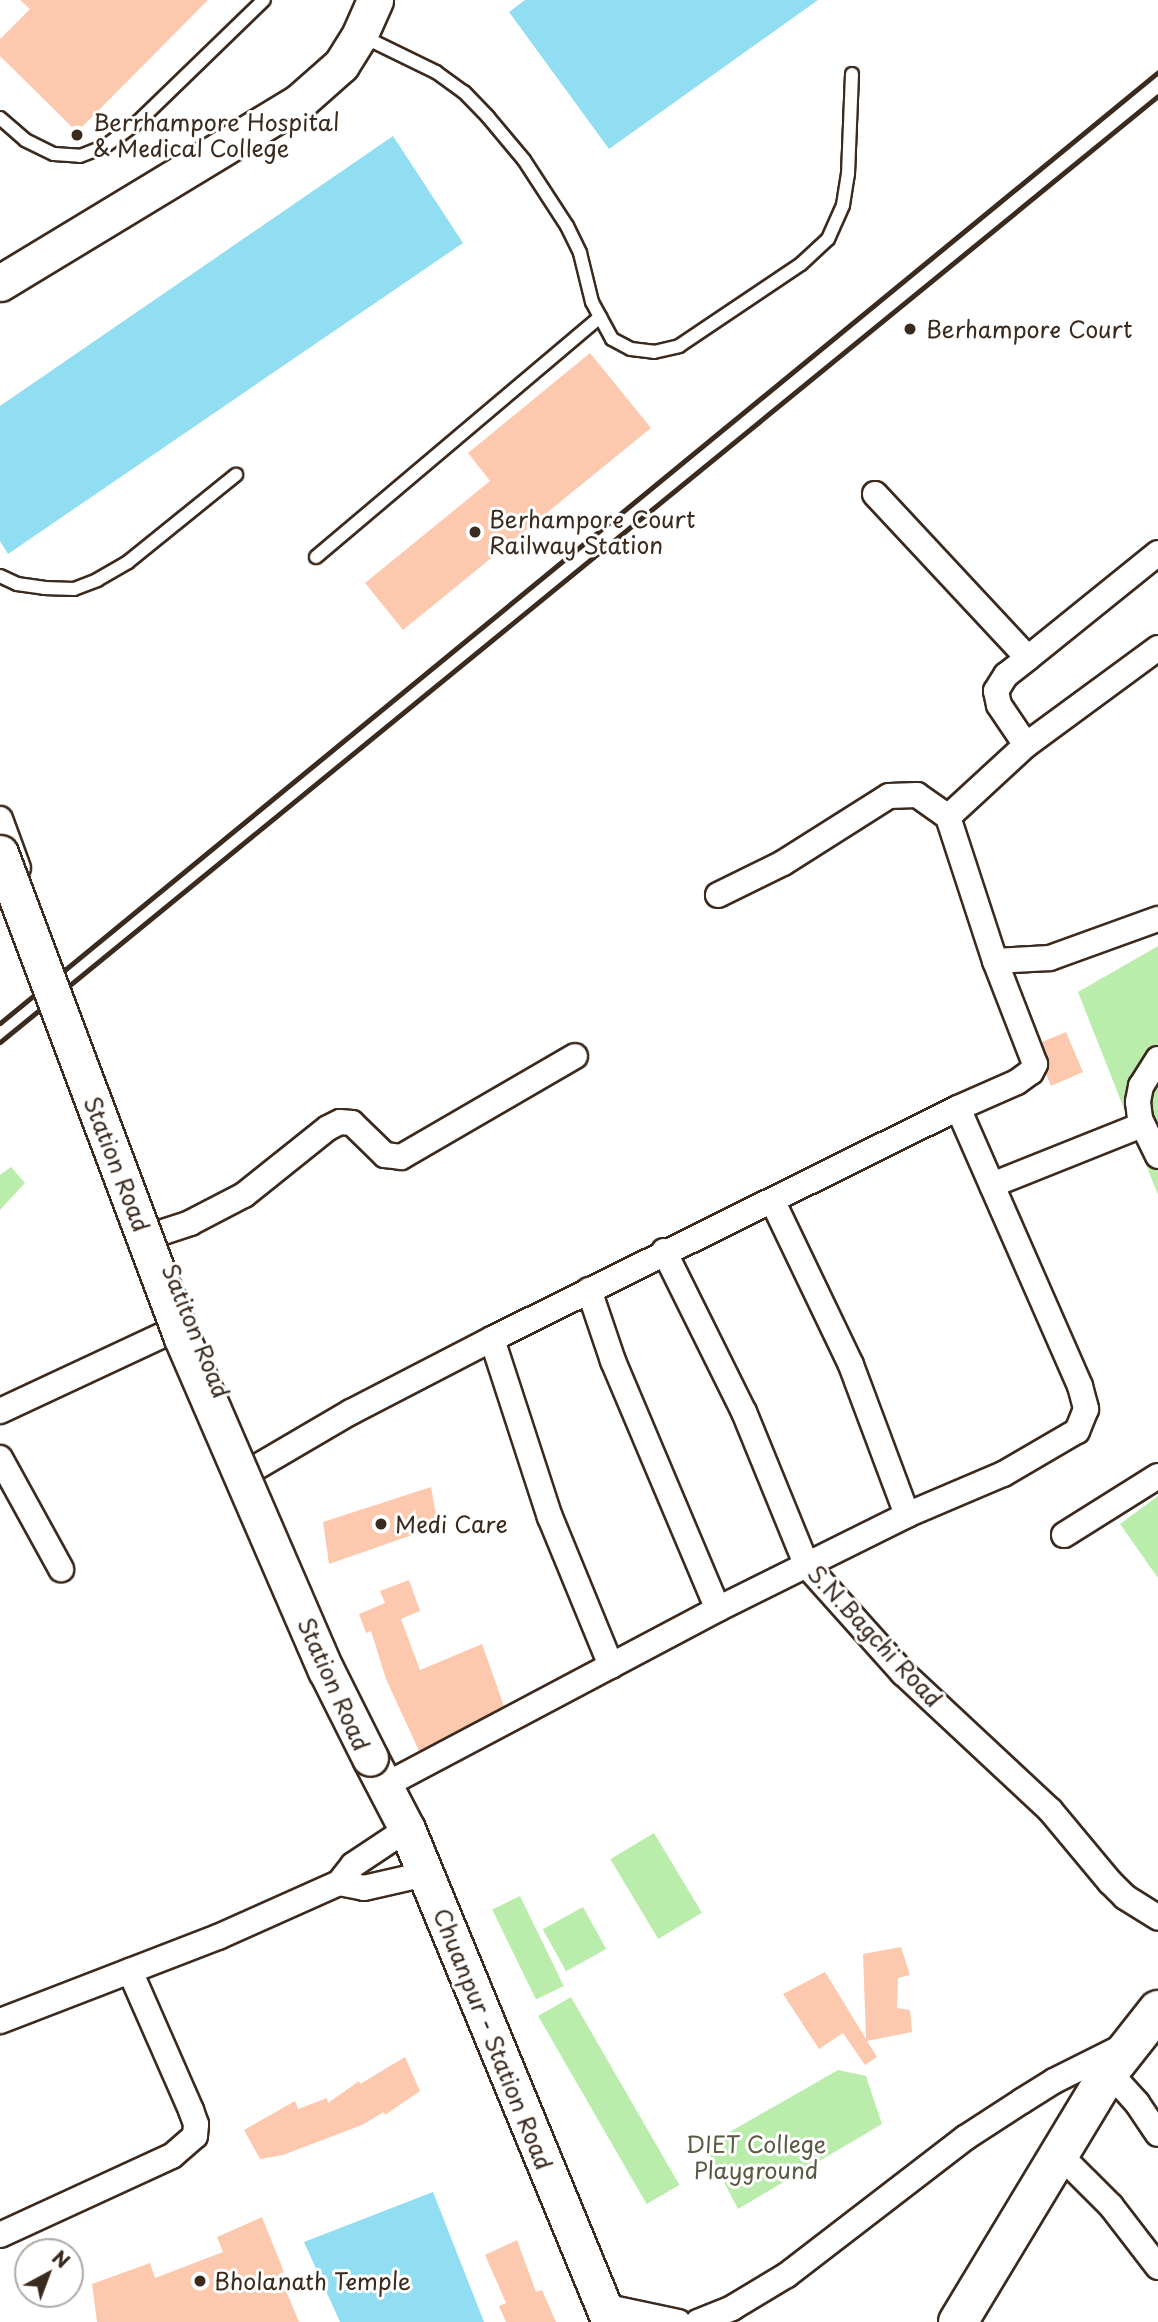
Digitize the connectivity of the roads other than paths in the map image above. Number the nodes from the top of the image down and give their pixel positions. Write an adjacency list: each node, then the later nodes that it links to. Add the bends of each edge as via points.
1 (264, 0): 5 (lane, via 138,122 104,147 80,156 54,154 24,140)
2 (375, 0): 3 (street)
3 (360, 34): 6 (street, via 341,65 299,102); 7 (lane, via 436,72 488,117 524,160 568,226)
4 (852, 74): 7 (lane, via 848,174 843,205 828,239 802,264 679,346 654,352 619,345)
5 (0, 118)
6 (0, 283)
7 (600, 317): 11 (lane)
8 (236, 475): 12 (lane, via 128,562 96,580 74,589 44,588)
9 (875, 494): 14 (street)
10 (1158, 553): 14 (street)
11 (316, 557)
12 (0, 576)
13 (1158, 648): 15 (street)
14 (1028, 658): 15 (street, via 1006,675 996,691 999,705)
15 (1026, 745): 16 (street)
16 (947, 817): 20 (street, via 917,795 890,796 783,863); 22 (street)
17 (0, 819): 30 (street, Satiton Road)
18 (0, 853): 45 (street, Station Road, bridge, via 182,1338 326,1670)
19 (0, 895): 33 (street, Station Road, via 85,1102)
20 (718, 895)
21 (1158, 919): 22 (street, via 1050,958)
22 (995, 961): 25 (street, via 1035,1064 1017,1082)
23 (575, 1056): 30 (street, via 401,1157 385,1155 352,1123 340,1122 244,1195)
24 (1158, 1059): 26 (street, via 1141,1086)
25 (958, 1108): 28 (street); 29 (street)
26 (1142, 1125): 27 (street); 28 (street)
27 (1157, 1151)
28 (992, 1185): 39 (street, via 1080,1386 1084,1420 1077,1431 1003,1474)
29 (773, 1202): 31 (street); 39 (street, via 851,1365)
30 (158, 1234): 37 (street, Satiton Road, via 194,1332)
31 (664, 1251): 32 (street); 41 (street, S.N.Bagchi Road, via 744,1412)
32 (589, 1290): 34 (street); 43 (street, via 613,1361)
33 (167, 1333): 35 (street); 45 (street, Station Road, via 348,1745)
34 (492, 1339): 37 (street); 44 (street, via 550,1517)
35 (0, 1411)
36 (0, 1458): 42 (street)
37 (254, 1468): 45 (street, Satiton Road, via 309,1603 372,1732)
38 (1158, 1476): 40 (street)
39 (907, 1515): 41 (street)
40 (1064, 1535)
41 (807, 1566): 43 (street); 49 (street, S.N.Bagchi Road, via 903,1673 1050,1810 1110,1882)
42 (61, 1569)
43 (718, 1609): 44 (street)
44 (611, 1666): 45 (street)
45 (378, 1772): 46 (street, Chuanpur - Station Road)
46 (407, 1829): 47 (street, Chuanpur - Station Road); 48 (street, via 353,1865)
47 (425, 1874): 48 (street, via 364,1888); 58 (street, Chuanpur - Station Road)
48 (339, 1883): 50 (street)
49 (1158, 1918)
50 (130, 1971): 52 (street); 56 (street, via 191,2110 195,2136 172,2156)
51 (1158, 2010): 53 (main road)
52 (0, 2021)
53 (1118, 2058): 54 (street, via 1137,2103); 55 (main road); 60 (street, via 1054,2081 1022,2101 965,2138 787,2276)
54 (1158, 2134)
55 (1058, 2154): 57 (street, via 1121,2217); 61 (main road)
56 (0, 2235)
57 (1158, 2267)
58 (606, 2314): 59 (street)
59 (678, 2322)
60 (698, 2322)
61 (958, 2322)

